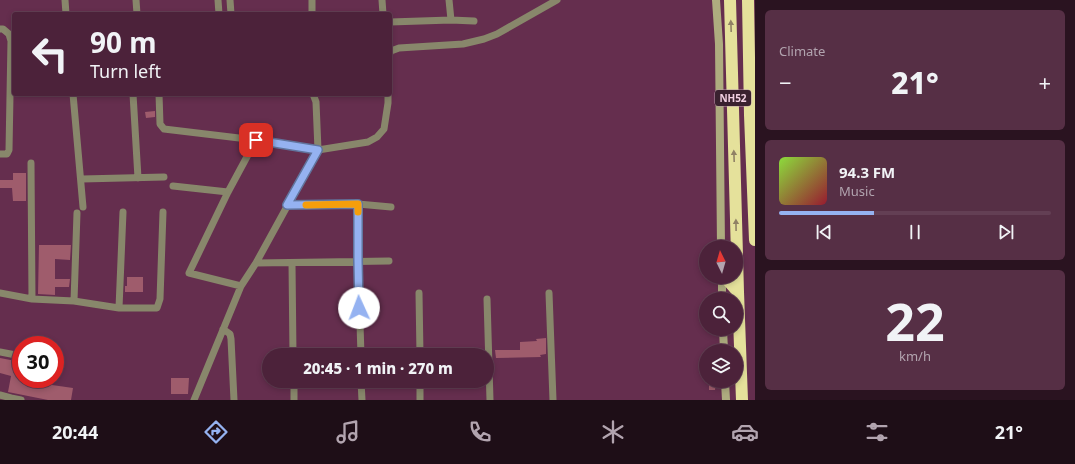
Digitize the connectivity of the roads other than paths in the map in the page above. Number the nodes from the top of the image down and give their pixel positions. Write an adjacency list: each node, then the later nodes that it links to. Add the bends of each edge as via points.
1 (65, 0): 12 (street)
2 (136, 0): 13 (street)
3 (218, 0): 14 (street)
4 (230, 0): 15 (street)
5 (312, 0): 16 (street)
6 (382, 0): 17 (street)
7 (449, 0): 18 (street)
8 (556, 0): 22 (street, via 484,39 463,44)
9 (716, 0): 44 (street, via 719,44)
10 (730, 0): 52 (highway, NH52, one-way to 10)
11 (748, 0): 45 (highway, NH52)
12 (66, 12)
13 (137, 12)
14 (219, 12)
15 (231, 12)
16 (312, 12)
17 (383, 12)
18 (451, 20): 19 (street); 20 (street)
19 (474, 21)
20 (392, 22)
21 (0, 29): 30 (street, via 9,34 11,41 9,150 7,154)
22 (392, 51)
23 (73, 96): 34 (street)
24 (133, 96): 33 (street)
25 (159, 96): 28 (street, via 160,124 164,130)
26 (314, 96): 29 (street)
27 (388, 96): 29 (street, via 384,129 377,137 368,142)
28 (256, 140): 29 (street); 36 (street)
29 (318, 150): 38 (street)
30 (0, 154)
31 (31, 163): 56 (street)
32 (164, 177): 33 (street)
33 (138, 178): 34 (street)
34 (82, 179): 39 (street)
35 (174, 186): 36 (street)
36 (228, 192): 51 (street, via 188,273)
37 (358, 204): 38 (street); 40 (street); 46 (street)
38 (287, 205): 48 (street)
39 (83, 207)
40 (391, 207)
41 (123, 212): 59 (street)
42 (163, 212): 59 (street, via 160,304 157,308)
43 (77, 214): 58 (street)
44 (721, 240)
45 (755, 240)
46 (358, 261): 47 (street); 49 (street); 63 (street)
47 (389, 261)
48 (256, 263): 49 (street); 51 (street)
49 (292, 263): 62 (street)
50 (731, 284): 52 (highway)
51 (241, 286): 60 (street)
52 (738, 292)
53 (0, 293): 56 (street)
54 (419, 293): 64 (street)
55 (549, 293): 80 (street)
56 (32, 299): 58 (street)
57 (487, 299): 79 (street)
58 (74, 301): 59 (street)
59 (119, 308)
60 (223, 329): 74 (street); 75 (street, via 230,334 232,344)
61 (740, 336): 82 (highway, NH52)
62 (293, 348)
63 (361, 348)
64 (420, 348)
65 (0, 352): 66 (street)
66 (12, 354)
67 (294, 388): 76 (street)
68 (362, 388): 77 (street)
69 (420, 388): 78 (street)
70 (725, 388): 81 (street)
71 (0, 395): 72 (street)
72 (11, 399): 73 (street)
73 (21, 400)
74 (194, 400)
75 (234, 400)
76 (294, 400)
77 (362, 400)
78 (420, 400)
79 (490, 400)
80 (553, 400)
81 (726, 400)
82 (742, 400)

